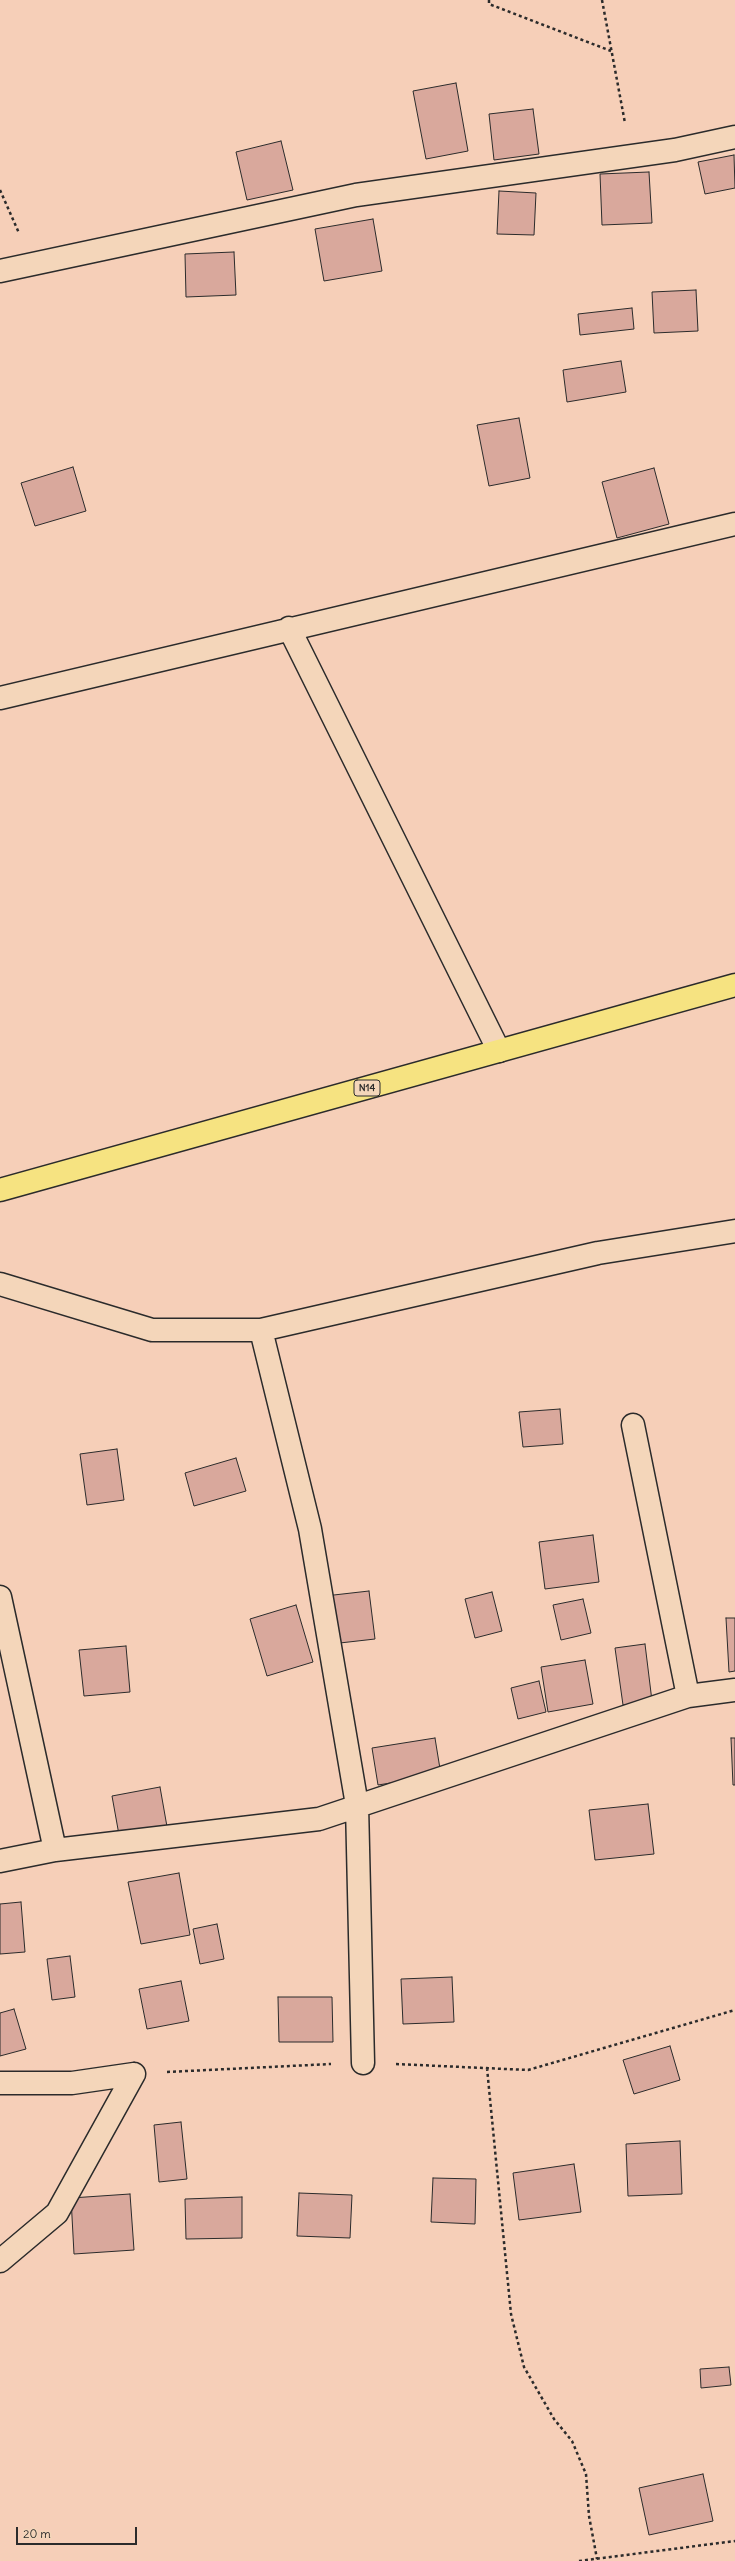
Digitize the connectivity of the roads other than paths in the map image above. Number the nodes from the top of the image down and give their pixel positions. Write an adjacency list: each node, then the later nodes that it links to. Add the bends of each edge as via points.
1 (735, 137): 2 (street, via 675,150 356,195)
2 (0, 272)
3 (735, 524): 4 (street)
4 (289, 628): 5 (street); 7 (street)
5 (0, 698)
6 (735, 985): 7 (main road, N14)
7 (499, 1051): 8 (main road, N14)
8 (0, 1190)
9 (735, 1231): 11 (street, via 598,1253)
10 (0, 1284): 11 (street, via 152,1330)
11 (260, 1330): 16 (street, via 310,1529)
12 (633, 1425): 15 (street)
13 (0, 1598): 17 (street)
14 (735, 1690): 15 (street)
15 (688, 1696): 16 (street)
16 (358, 1805): 17 (street, via 319,1819); 19 (street)
17 (56, 1850): 18 (street)
18 (0, 1861)
19 (363, 2063)
20 (0, 2083): 21 (street, via 72,2083 134,2074 57,2214)
21 (0, 2261)

